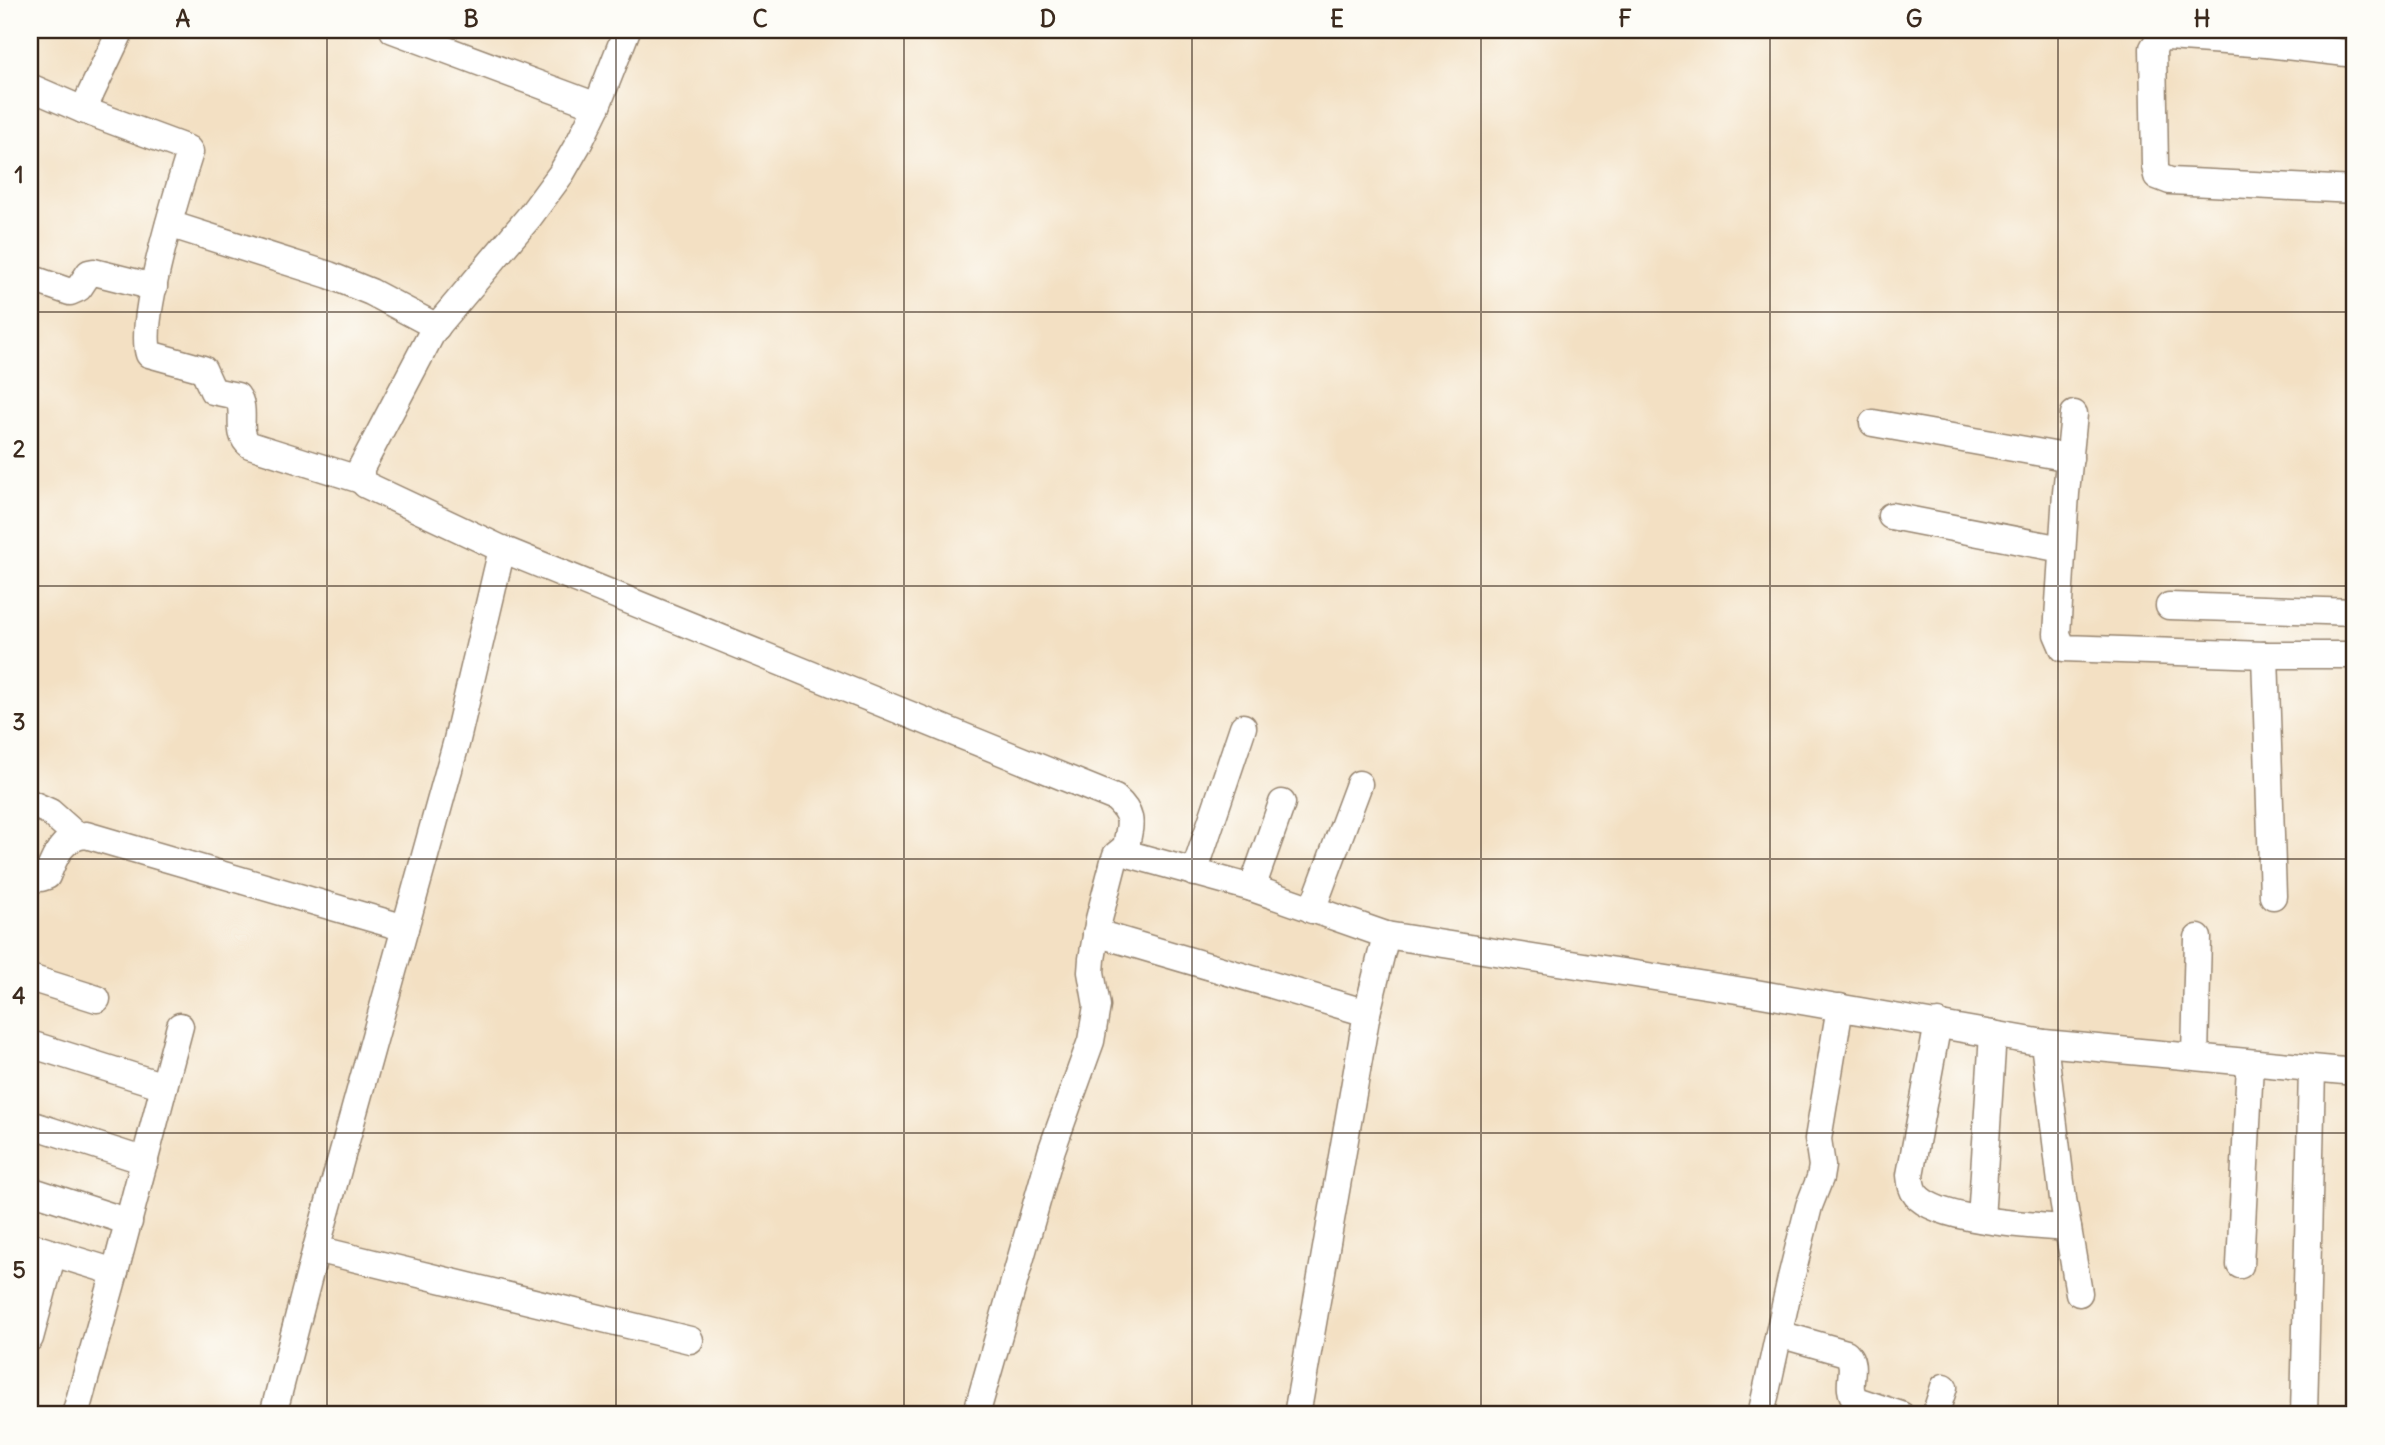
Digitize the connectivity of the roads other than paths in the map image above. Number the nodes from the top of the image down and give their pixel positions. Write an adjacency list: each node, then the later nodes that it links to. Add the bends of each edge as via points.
1 (121, 30): 7 (street)
2 (393, 30): 6 (street)
3 (627, 30): 6 (street)
4 (2355, 54): 8 (street, via 2168,37 2160,37 2154,48 2157,176 2170,181)
5 (30, 87): 7 (street)
6 (597, 106): 12 (street, via 561,174)
7 (83, 110): 9 (street, via 188,149)
8 (2355, 190)
9 (169, 223): 11 (street); 12 (street, via 329,275)
10 (30, 278): 11 (street, via 70,292 94,272)
11 (154, 288): 16 (street, via 149,354 203,369 213,391 237,396 242,406 242,436 250,445)
12 (436, 327): 16 (street, via 361,468)
13 (2074, 414): 15 (street)
14 (1873, 423): 15 (street)
15 (2070, 458): 18 (street)
16 (361, 480): 19 (street)
17 (1891, 516): 18 (street)
18 (2062, 549): 23 (street, via 2057,634 2063,648)
19 (502, 550): 31 (street, via 1115,798 1129,815); 37 (street, via 456,744)
20 (2169, 606): 21 (street)
21 (2232, 608): 22 (street); 23 (street)
22 (2355, 612)
23 (2230, 654): 24 (street)
24 (2265, 655): 25 (street); 35 (street)
25 (2355, 655)
26 (1243, 727): 32 (street)
27 (1359, 784): 36 (street)
28 (30, 803): 30 (street)
29 (1282, 803): 34 (street)
30 (77, 836): 33 (street, via 58,850 47,876); 37 (street, via 97,837)
31 (1127, 846): 32 (street, via 1132,855); 38 (street, via 1116,855)
32 (1194, 873): 34 (street)
33 (30, 874)
34 (1252, 888): 36 (street)
35 (2273, 896)
36 (1312, 910): 39 (street)
37 (405, 928): 61 (street)
38 (1096, 933): 44 (street); 72 (street, via 1091,972 1097,1006 1091,1041 1052,1149)
39 (1386, 935): 43 (street); 44 (street)
40 (2198, 939): 50 (street)
41 (30, 978): 42 (street)
42 (97, 999)
43 (1840, 1007): 45 (street); 66 (street, via 1818,1139 1820,1178 1809,1206)
44 (1367, 1013): 73 (street)
45 (1938, 1024): 47 (street); 58 (street, via 1911,1187 1929,1205)
46 (180, 1026): 54 (street)
47 (1993, 1034): 48 (street); 58 (street)
48 (2044, 1043): 50 (street); 60 (street)
49 (30, 1044): 54 (street)
50 (2195, 1056): 51 (street)
51 (2250, 1064): 52 (street); 63 (street)
52 (2312, 1069): 53 (street); 77 (street)
53 (2355, 1072)
54 (164, 1086): 56 (street)
55 (30, 1124): 56 (street)
56 (145, 1161): 59 (street)
57 (30, 1190): 59 (street)
58 (1981, 1219): 60 (street)
59 (129, 1222): 64 (street)
60 (2068, 1228): 65 (street)
61 (316, 1249): 68 (street); 71 (street)
62 (41, 1250): 64 (street); 67 (street)
63 (2240, 1265)
64 (116, 1272): 70 (street)
65 (2079, 1293)
66 (1779, 1334): 74 (street); 75 (street, via 1846,1353 1852,1359 1852,1396)
67 (30, 1338)
68 (690, 1340)
69 (1944, 1387): 76 (street)
70 (75, 1415)
71 (273, 1415)
72 (976, 1415)
73 (1297, 1415)
74 (1761, 1415)
75 (1901, 1415)
76 (1935, 1415)
77 (2304, 1415)

